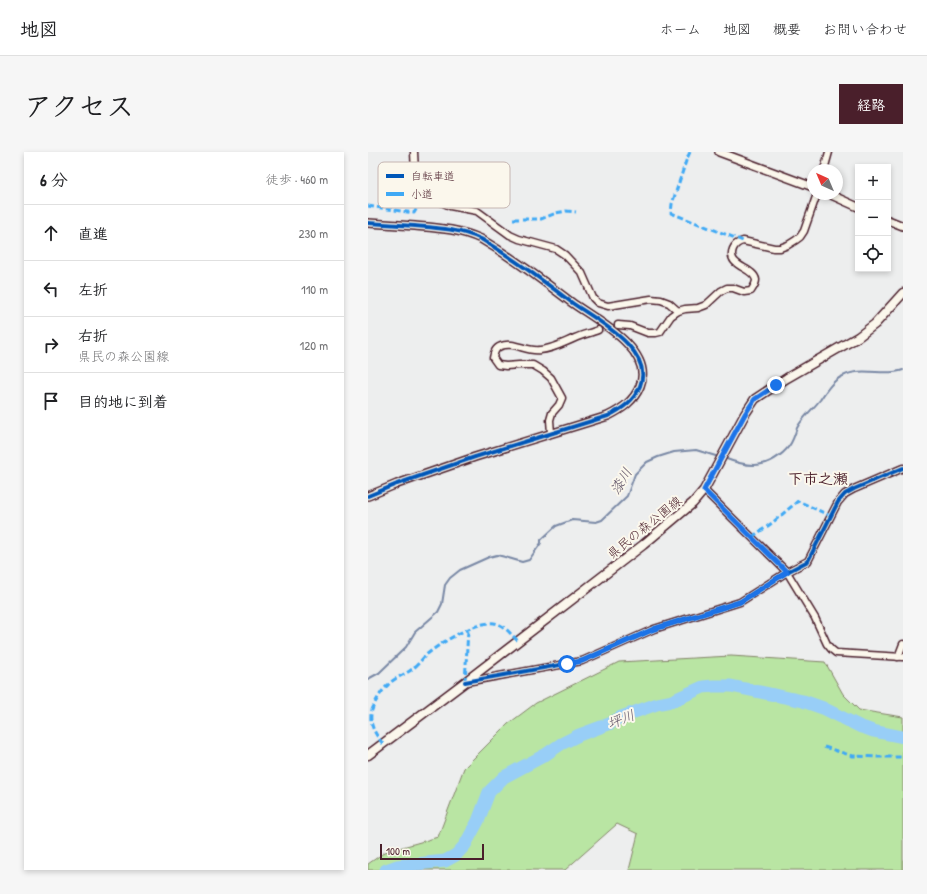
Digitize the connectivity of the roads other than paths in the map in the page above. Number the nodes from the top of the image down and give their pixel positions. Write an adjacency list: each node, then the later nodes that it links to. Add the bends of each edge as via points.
1 (414, 152): 4 (street)
2 (719, 152): 6 (street)
3 (829, 152): 5 (street)
4 (414, 162)
5 (826, 164)
6 (807, 185)
7 (815, 200): 15 (street, via 804,231 788,245 774,248 743,241 733,249 736,263 755,277 756,281 751,291 727,288 706,305)
8 (842, 200): 9 (street)
9 (855, 206)
10 (460, 208): 15 (street, via 476,211 510,235 556,249 565,255 582,273 593,298 598,303 608,306 651,299 669,303)
11 (891, 221): 13 (street)
12 (368, 223): 18 (street, via 453,229 481,238 543,280 622,338 630,347 641,364 643,373 639,389 628,404 608,416)
13 (903, 226)
14 (903, 293): 20 (main road, 県民の森公園線, via 875,324 858,338 755,399)
15 (678, 311): 16 (street, via 671,316 660,332 656,333)
16 (618, 325)
17 (598, 330): 18 (street, via 539,351 510,344 499,346 494,351 492,358 498,365 533,365 551,378 562,398 552,413)
18 (551, 433): 21 (street, via 404,481)
19 (903, 468): 22 (street, via 845,494 838,502 808,561)
20 (704, 490): 22 (street); 25 (main road, 県民の森公園線, via 693,503 643,545)
21 (368, 496)
22 (787, 572): 24 (street, via 815,618 827,644 836,653); 25 (street, via 740,602 654,629 582,661)
23 (903, 644): 24 (street)
24 (901, 657)
25 (464, 682): 26 (main road, 県民の森公園線)
26 (368, 755)

